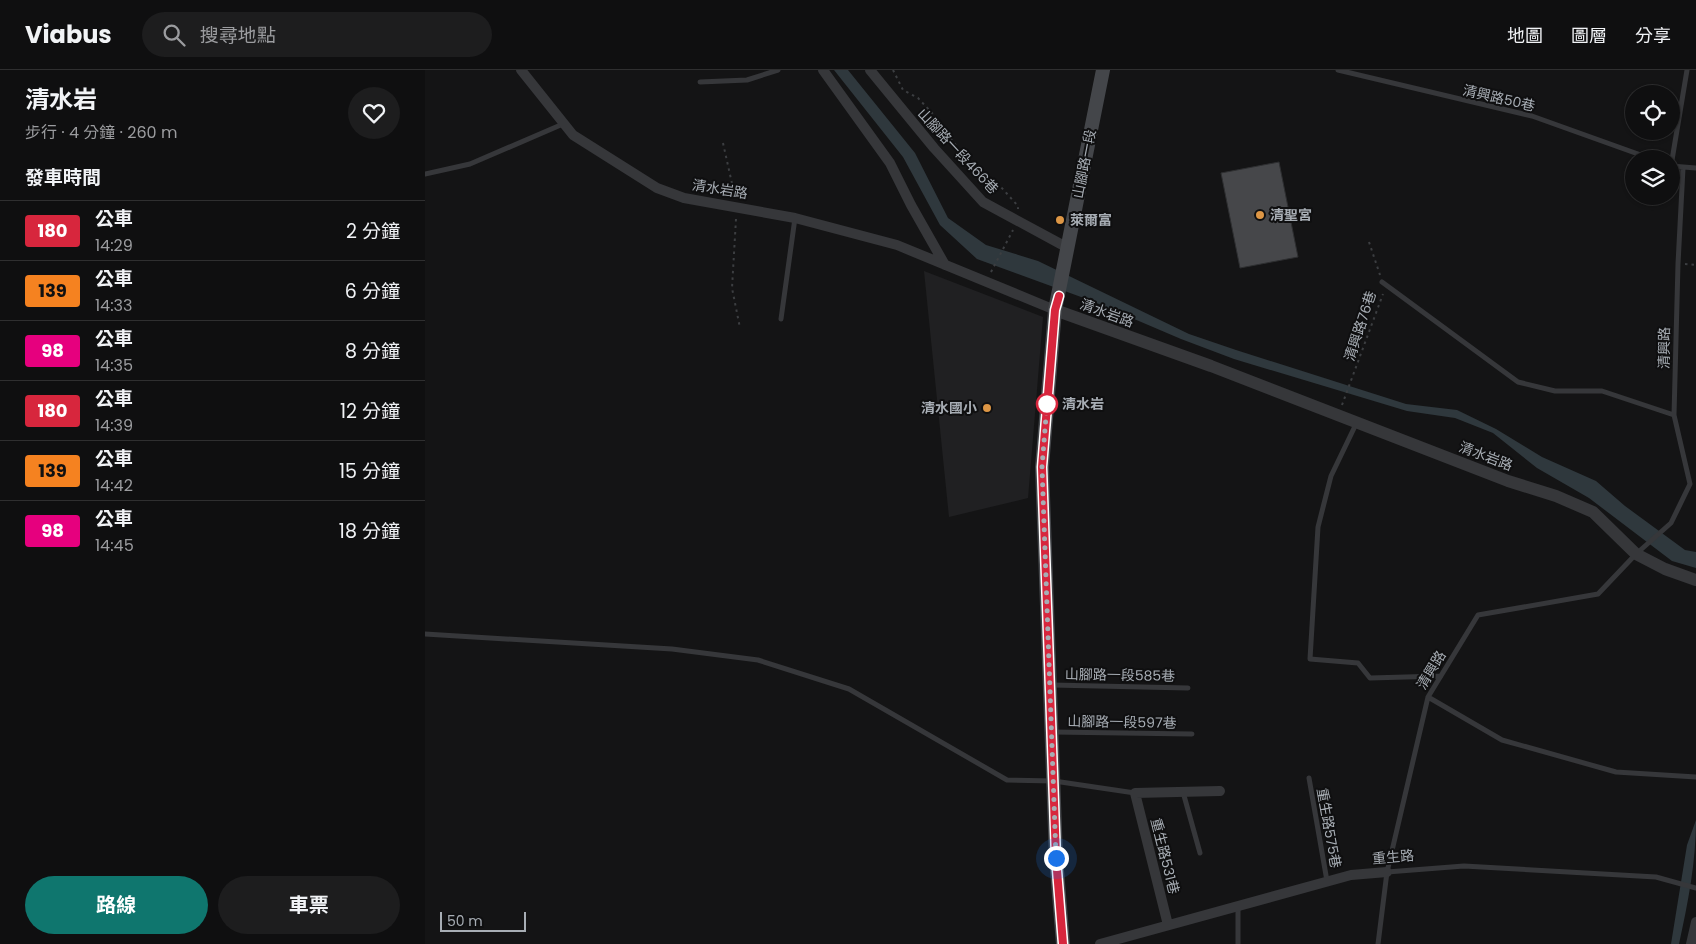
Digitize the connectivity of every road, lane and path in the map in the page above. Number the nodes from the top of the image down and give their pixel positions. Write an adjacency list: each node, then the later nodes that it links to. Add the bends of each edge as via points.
1 (521, 70): 10 (street, 清水岩路)
2 (778, 70): 9 (lane, via 747,80)
3 (823, 70): 24 (street, via 890,162)
4 (870, 70): 20 (street, 山腳路一段466巷, via 983,202)
5 (893, 70): 20 (path, via 903,90 923,103 963,155 1018,206)
6 (1103, 70): 23 (main road, 山腳路一段)
7 (1338, 70): 12 (lane, 清興路50巷, via 1532,116)
8 (1687, 70): 13 (lane)
9 (700, 82)
10 (563, 124): 17 (lane, via 470,164); 18 (street, 清水岩路, via 573,135 657,188 684,198)
11 (723, 143): 18 (path)
12 (1627, 150)
13 (1674, 150)
14 (1680, 168): 15 (lane)
15 (1683, 168): 16 (lane); 31 (lane, 清興路)
16 (1696, 168)
17 (425, 174)
18 (737, 206): 19 (street, 清水岩路); 29 (path, via 733,288)
19 (795, 218): 24 (street, 清水岩路, via 897,245); 28 (lane)
20 (1016, 222): 23 (street, 山腳路一段466巷)
21 (1008, 240): 25 (path)
22 (1369, 242): 26 (path, 清興路76巷)
23 (1067, 253): 27 (main road, 山腳路一段)
24 (945, 265): 27 (street, 清水岩路)
25 (991, 273)
26 (1382, 282): 30 (path, 清興路76巷, via 1383,292); 31 (lane, via 1518,382 1555,391 1602,391)
27 (1057, 303): 30 (street, 清水岩路); 37 (main road, via 1042,467)
28 (781, 320)
29 (741, 328)
30 (1338, 415): 32 (street, 清水岩路)
31 (1674, 415): 33 (lane, 清興路, via 1690,484 1671,523)
32 (1357, 422): 33 (street, 清水岩路, via 1593,512); 36 (lane, via 1331,476 1318,527 1310,659 1358,663 1370,678)
33 (1636, 554): 34 (street, 清水岩路); 36 (lane, 清興路, via 1597,594 1478,615)
34 (1696, 580)
35 (425, 634): 44 (lane, via 672,649 758,660 849,689 1007,780)
36 (1441, 676): 39 (lane, 清興路)
37 (1051, 685): 38 (lane, 山腳路一段585巷); 40 (main road)
38 (1189, 688)
39 (1428, 696): 42 (lane, via 1502,740 1617,772); 49 (lane, 清興路)
40 (1052, 732): 41 (lane, 山腳路一段597巷); 44 (main road)
41 (1192, 734)
42 (1696, 777)
43 (1309, 778): 50 (lane, 重生路575巷)
44 (1054, 781): 46 (lane); 55 (main road)
45 (1220, 791): 47 (street)
46 (1135, 792): 47 (street); 54 (street, 重生路531巷)
47 (1183, 792): 48 (lane)
48 (1200, 853)
49 (1387, 872): 50 (street, 重生路); 51 (lane, 重生路, via 1464,866 1657,877); 58 (lane, 清興路)
50 (1327, 881): 52 (street, 重生路)
51 (1696, 888)
52 (1238, 906): 54 (street, 重生路); 57 (lane)
53 (1696, 922): 59 (street)
54 (1168, 925): 56 (street, 重生路)
55 (1063, 944)
56 (1100, 944)
57 (1238, 944)
58 (1378, 944)
59 (1691, 944)

